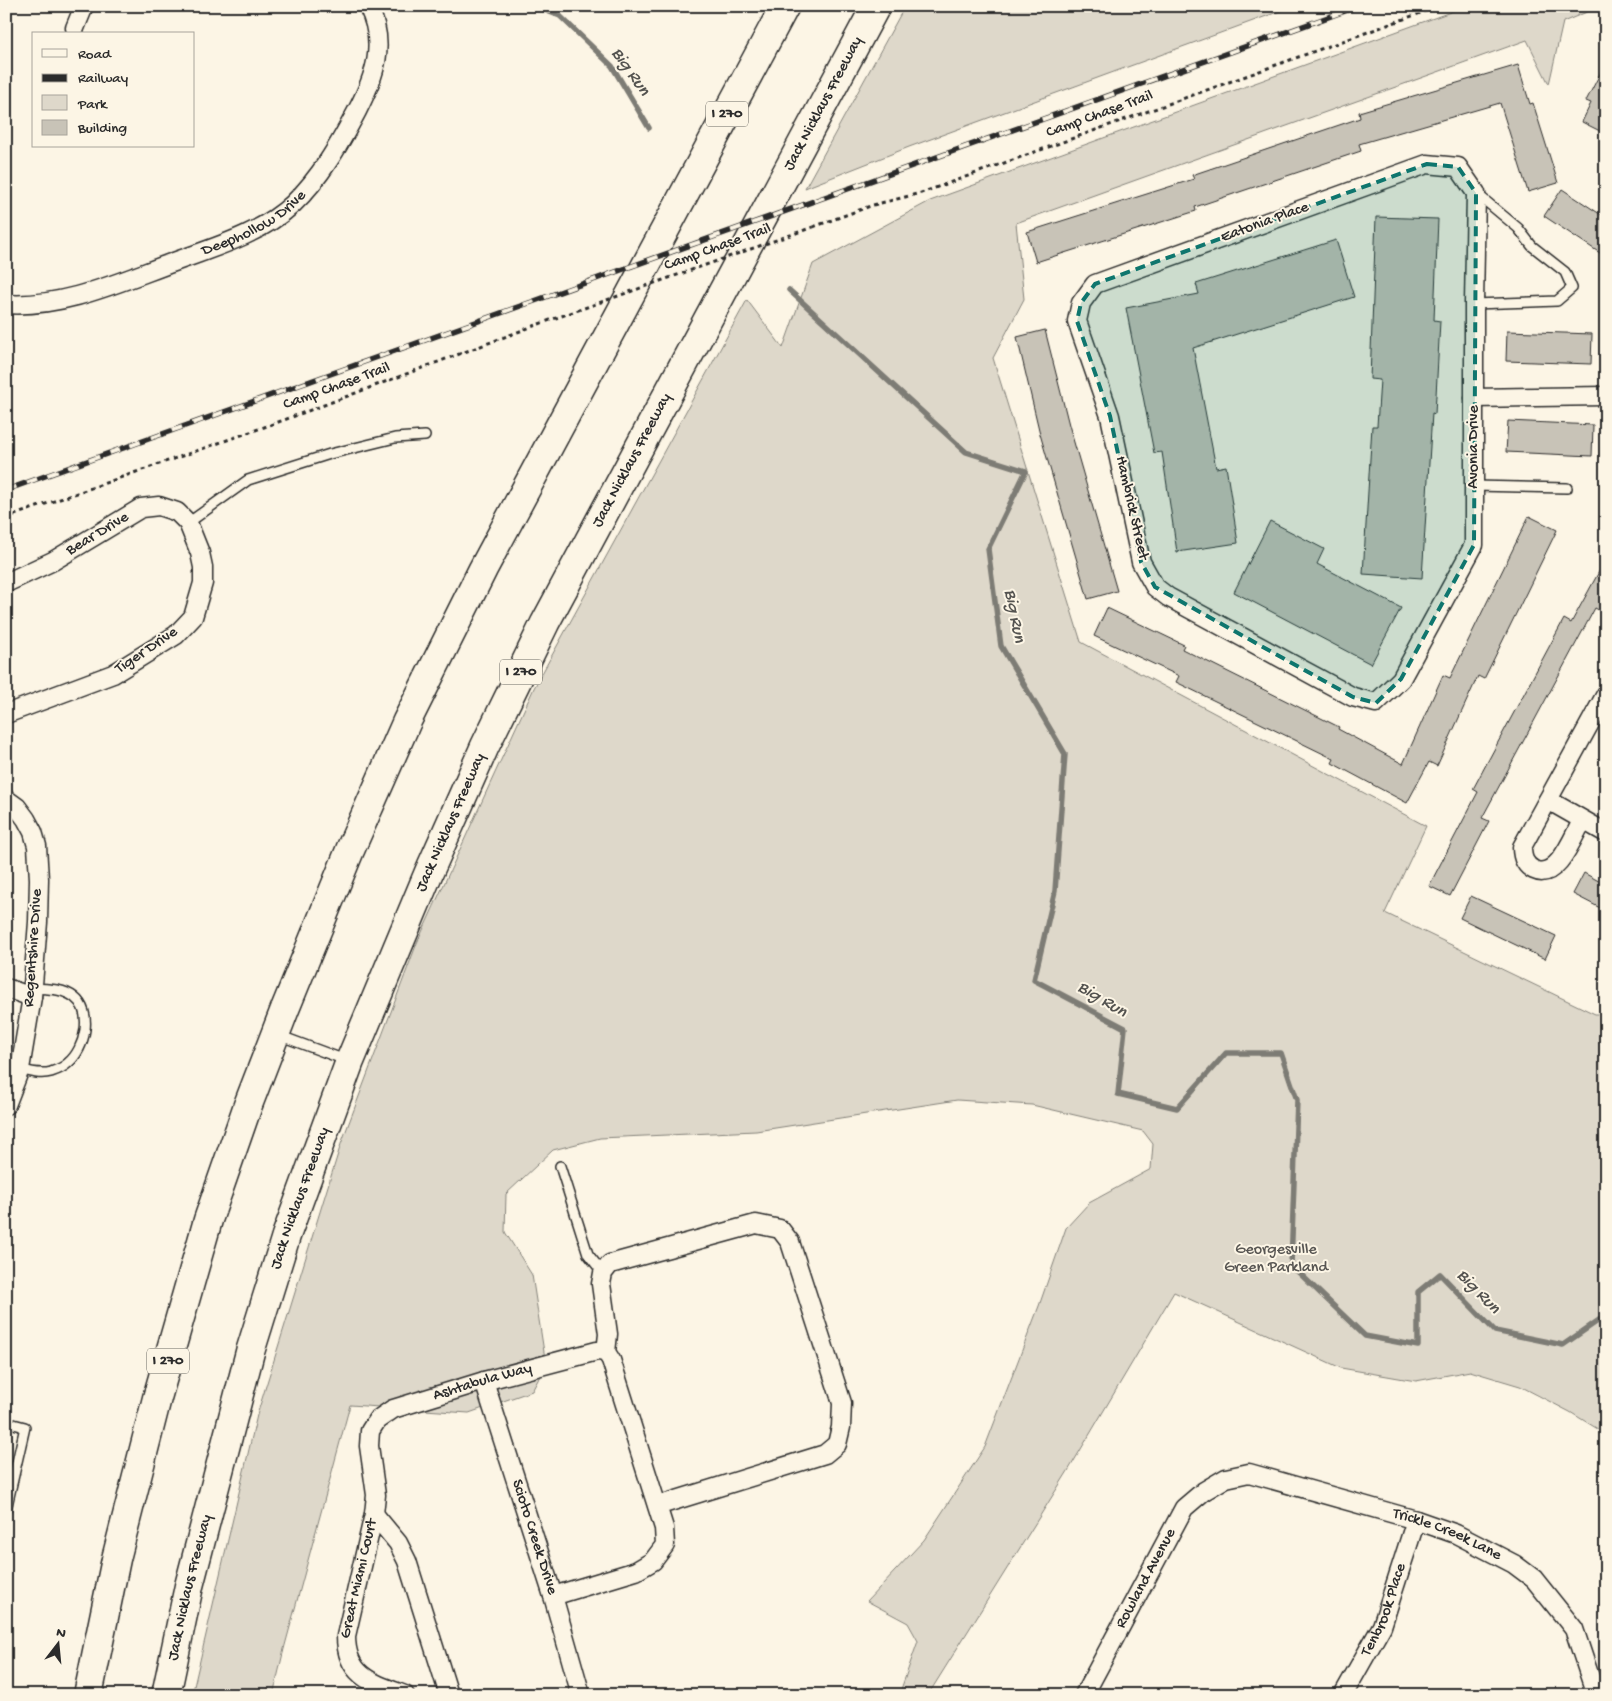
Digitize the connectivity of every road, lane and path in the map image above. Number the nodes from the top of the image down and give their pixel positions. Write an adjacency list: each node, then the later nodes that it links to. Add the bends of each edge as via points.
1 (84, 6): 6 (street)
2 (785, 6): 28 (highway, I 270, via 453,628 350,850)
3 (876, 6): 29 (highway, Jack Nicklaus Freeway / I 270, via 545,623 485,746)
4 (1440, 6): 16 (path, Camp Chase Trail, bridge, via 930,190 873,205)
5 (369, 9): 9 (street, Deephollow Drive, via 378,47 376,68 369,88 336,151 316,180 292,205 263,226 232,240 96,290 52,301)
6 (75, 28)
7 (1476, 193): 8 (street, Eatonia Place, via 1458,166 1428,164 1095,284); 10 (street, Avonia Drive); 10 (lane, via 1565,272 1572,288 1557,301)
8 (1081, 303): 20 (street, Hambrick Street, via 1077,321 1110,416 1141,562 1155,586 1168,598 1353,697)
9 (6, 304)
10 (1474, 304): 12 (street, Avonia Drive)
11 (1606, 396): 12 (street)
12 (1474, 398): 14 (street, Avonia Drive)
13 (425, 436): 17 (lane, via 395,438 248,480)
14 (1474, 486): 15 (lane); 20 (street, Avonia Drive, via 1474,545 1401,679)
15 (1566, 488)
16 (6, 518)
17 (188, 523): 18 (street, Bear Drive, via 177,512 159,506 141,508 53,560); 21 (street, Tiger Drive, via 200,553 203,583 193,617 176,635 113,674)
18 (6, 583)
19 (1606, 694): 23 (street)
20 (1376, 703)
21 (6, 714)
22 (6, 799): 27 (street, Regentshire Drive, via 26,819 37,846 38,922)
23 (1548, 800): 24 (street); 24 (street, via 1522,847 1522,858 1528,867 1538,872 1549,871 1558,864)
24 (1582, 821): 25 (street)
25 (1606, 833)
26 (6, 988): 27 (street)
27 (32, 992): 30 (street, Regentshire Drive); 30 (lane, via 56,990 76,998 82,1006 86,1030 76,1053 61,1068 42,1074)
28 (275, 1034): 29 (lane); 45 (highway, I 270, via 208,1220 157,1398 116,1558)
29 (350, 1061): 46 (highway, Jack Nicklaus Freeway / I 270, via 286,1236 250,1352 189,1586)
30 (20, 1069): 31 (street, Regentshire Drive)
31 (6, 1105)
32 (560, 1166): 33 (lane, via 588,1254)
33 (603, 1272): 34 (street, via 601,1284 608,1334); 40 (street, via 610,1264 756,1224 780,1229 790,1242 842,1403 837,1444 825,1454)
34 (606, 1352): 35 (street, Ashtabula Way, via 597,1351); 40 (street)
35 (484, 1381): 37 (street, Ashtabula Way, via 393,1409 377,1420); 43 (street, Scioto Creek Drive)
36 (6, 1422): 39 (lane, via 25,1426)
37 (370, 1431): 41 (street, Great Miami Court, via 376,1495)
38 (1226, 1478): 42 (street, Trickle Creek Lane, via 1249,1473); 49 (street, Rowland Avenue, via 1184,1508)
39 (7, 1505)
40 (658, 1506): 43 (street, via 665,1545 653,1560 636,1571)
41 (374, 1514): 47 (street, Great Miami Court, via 346,1636 346,1650 356,1671); 48 (street, via 398,1543 407,1561)
42 (1416, 1520): 50 (street, Tenbrook Place, via 1382,1626); 51 (street, Trickle Creek Lane, via 1493,1552 1534,1579 1574,1629)
43 (553, 1596): 44 (street, Scioto Creek Drive)
44 (578, 1694)
45 (88, 1695)
46 (166, 1695)
47 (405, 1695)
48 (449, 1695)
49 (1084, 1695)
50 (1343, 1695)
51 (1596, 1695)

